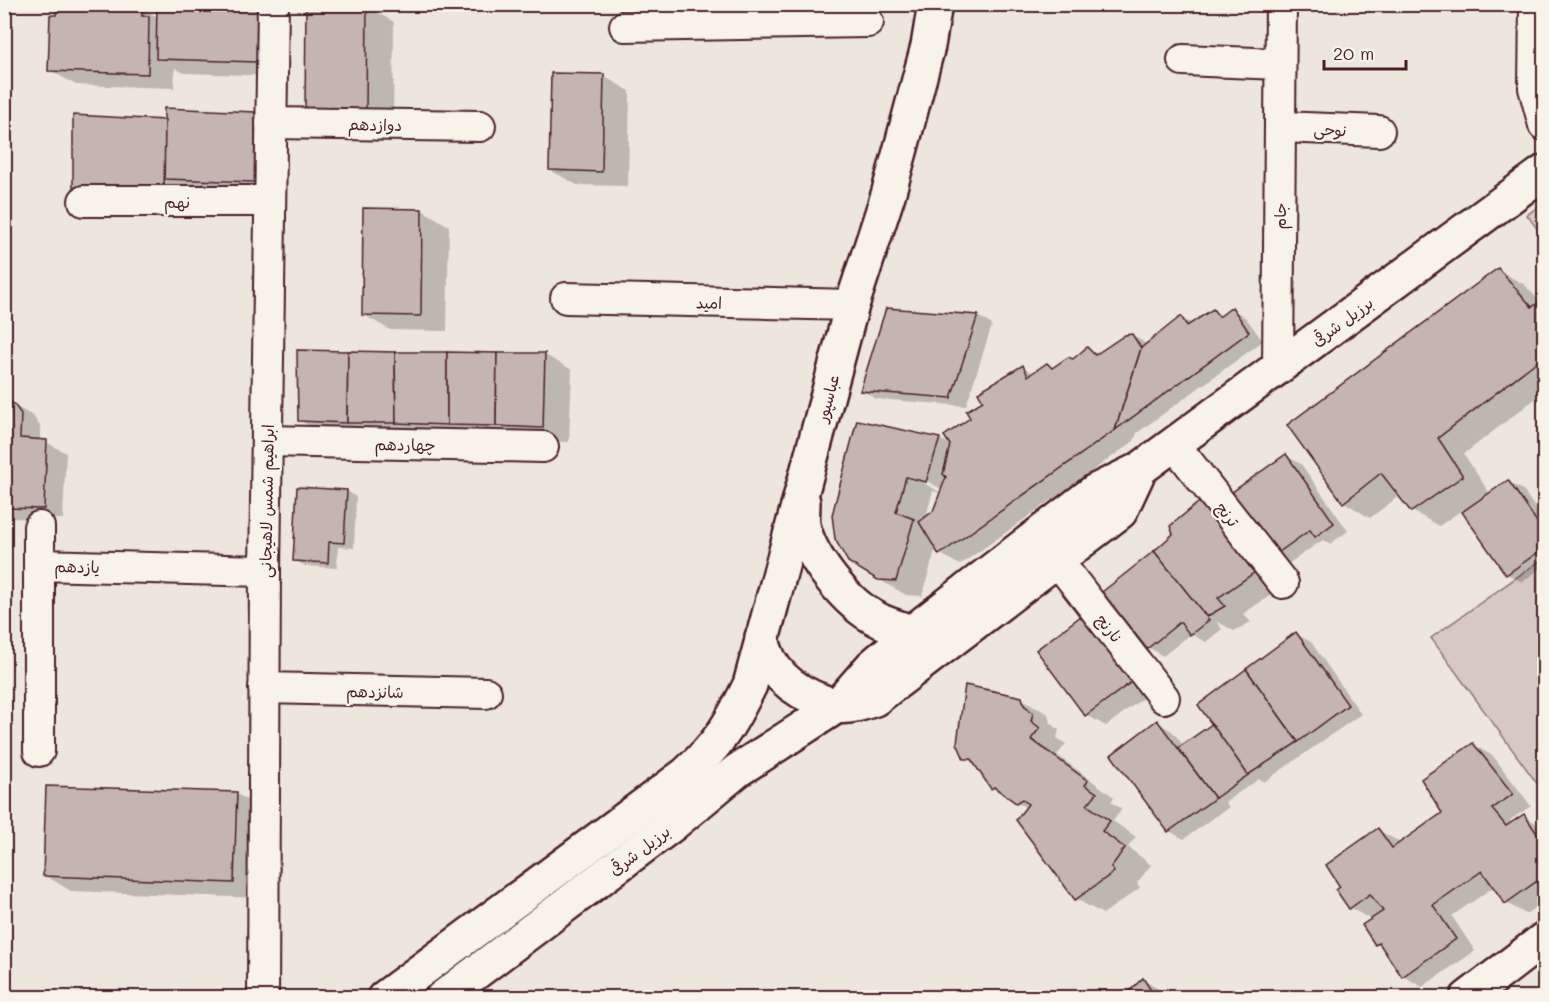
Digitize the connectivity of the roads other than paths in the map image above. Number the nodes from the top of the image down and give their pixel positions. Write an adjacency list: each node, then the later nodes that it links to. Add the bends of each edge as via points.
1 (273, 4): 9 (street, ابراهیم شمس لاهیجانی)
2 (935, 4): 18 (main road, عباسپور, via 928,46 891,186)
3 (1281, 4): 8 (street, جام)
4 (1535, 4): 11 (street, via 1534,88)
5 (870, 10): 6 (street)
6 (625, 26)
7 (1183, 60): 8 (street)
8 (1280, 64): 12 (street, جام)
9 (271, 123): 10 (street, دوازدهم); 16 (street, ابراهیم شمس لاهیجانی)
10 (480, 126)
11 (1545, 126)
12 (1280, 127): 13 (street, نوحی); 19 (street, جام)
13 (1379, 131)
14 (1545, 172): 19 (main road, برزیل شرقی)
15 (84, 201): 16 (street, نهم)
16 (270, 201): 20 (street, ابراهیم شمس لاهیجانی)
17 (566, 298): 18 (street, امید)
18 (852, 305): 24 (main road, عباسپور)
19 (1278, 368): 21 (main road, برزیل شرقی)
20 (267, 441): 22 (street, چهاردهم); 28 (street, ابراهیم شمس لاهیجانی)
21 (1174, 444): 23 (main road, برزیل شرقی); 29 (street, ترنج)
22 (543, 447)
23 (1140, 470): 26 (main road, برزیل شرقی, via 1120,512); 30 (main road, برزیل شرقی, via 1095,490)
24 (803, 485): 30 (main road, via 803,524 827,572 862,609); 31 (main road, عباسپور)
25 (39, 527): 27 (street)
26 (1056, 559): 32 (main road, برزیل شرقی); 35 (street, نارنج)
27 (39, 565): 28 (street, یازدهم); 37 (street, یازدهم)
28 (265, 571): 33 (street, ابراهیم شمس لاهیجانی)
29 (1283, 584)
30 (912, 632): 32 (main road, برزیل شرقی)
31 (762, 637): 36 (main road, via 764,650 781,677 813,698); 39 (main road, عباسپور, via 750,685 728,728)
32 (883, 676): 36 (main road, برزیل شرقی, via 875,699)
33 (264, 688): 34 (street, شانزدهم); 42 (street, ابراهیم شمس لاهیجانی)
34 (486, 693)
35 (1164, 698)
36 (837, 706): 38 (main road, برزیل شرقی)
37 (39, 751)
38 (738, 770): 39 (main road); 40 (main road, برزیل شرقی)
39 (686, 774): 40 (main road); 43 (main road, برزیل شرقی)
40 (673, 824): 44 (main road, برزیل شرقی)
41 (1545, 939): 45 (main road)
42 (262, 998)
43 (384, 998)
44 (442, 998)
45 (1467, 998)

